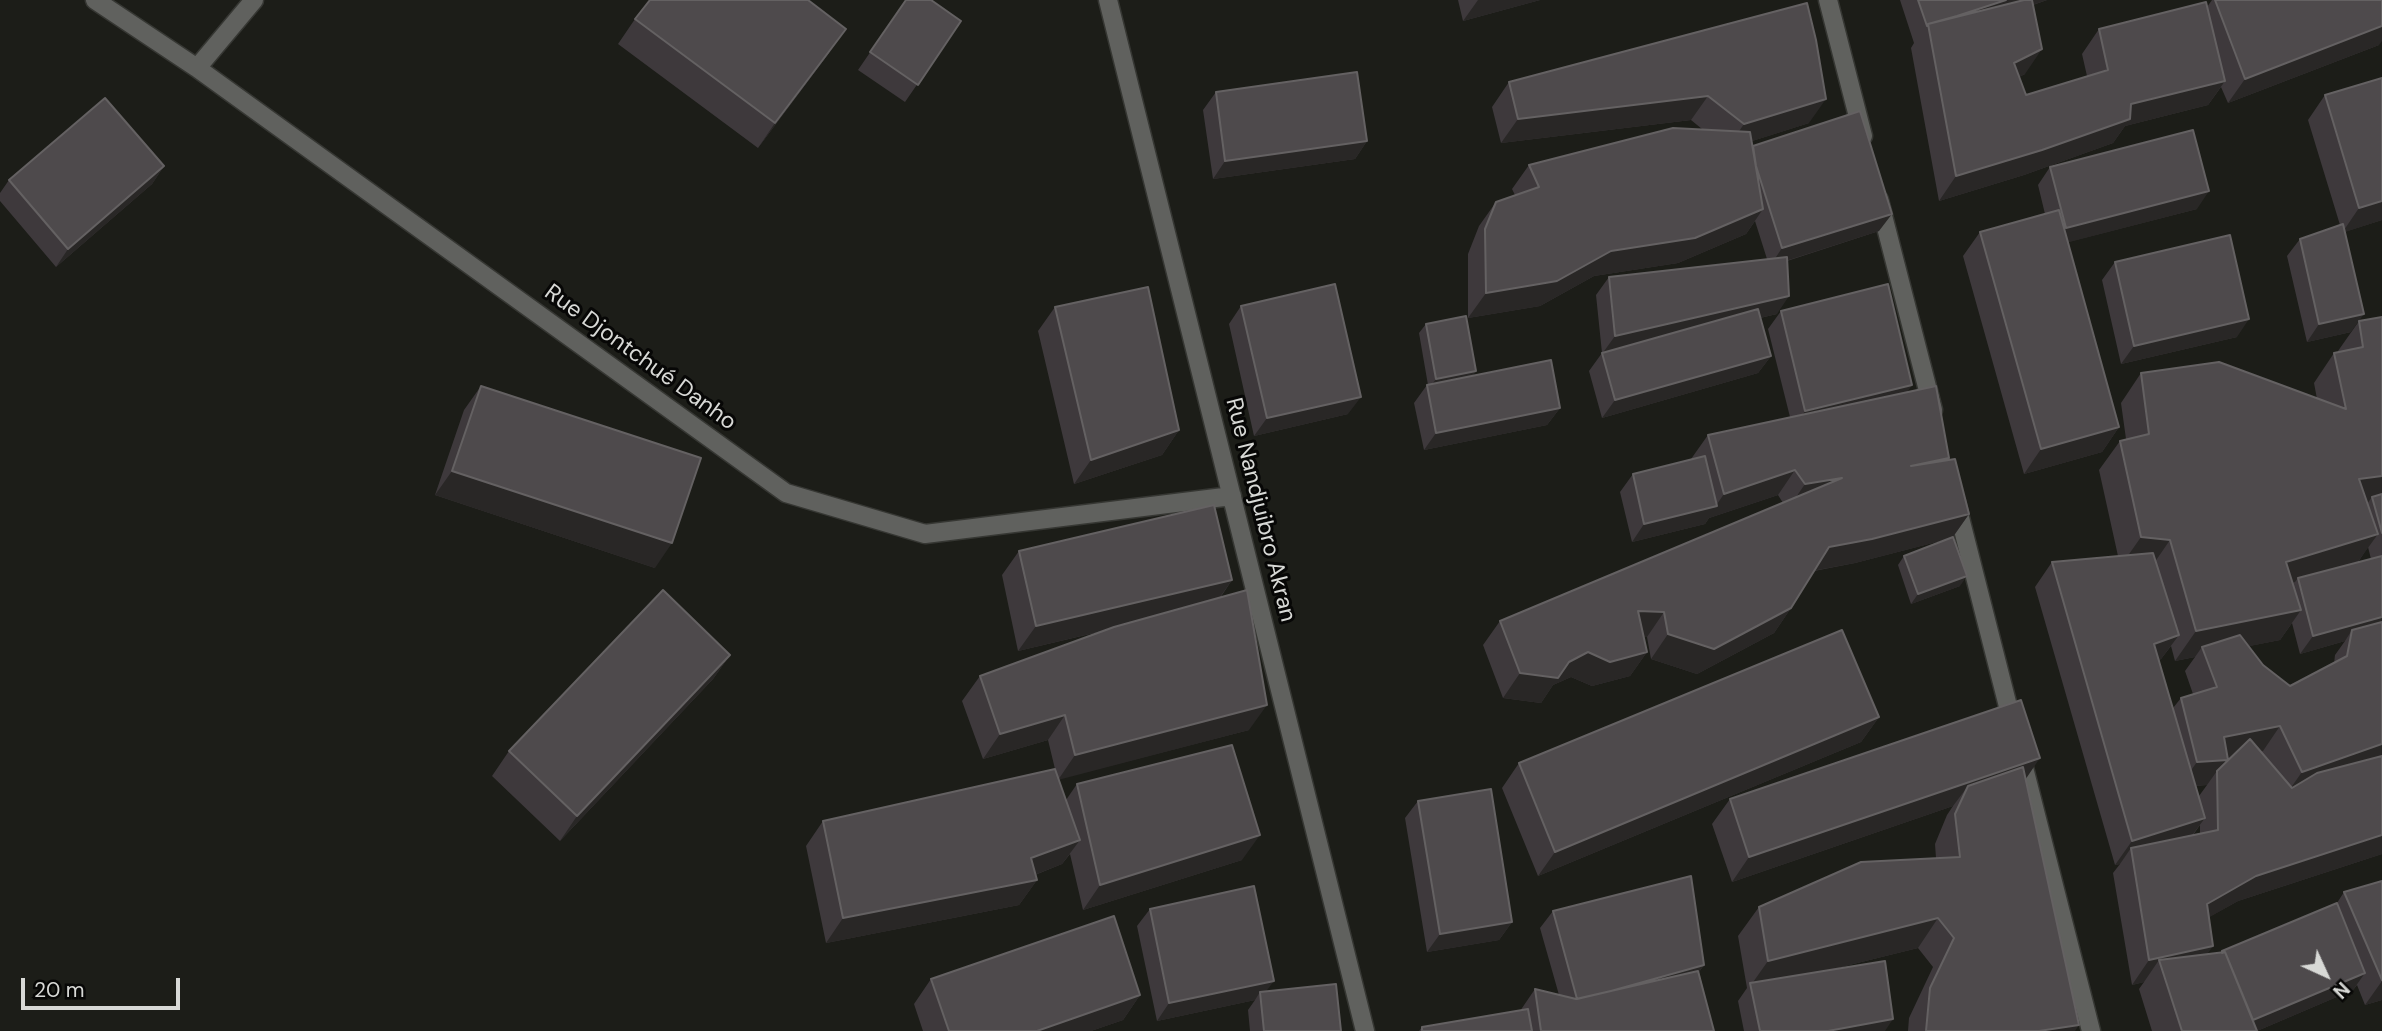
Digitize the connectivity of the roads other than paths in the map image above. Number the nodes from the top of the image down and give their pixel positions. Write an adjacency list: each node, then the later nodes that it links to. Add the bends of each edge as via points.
1 (95, 0): 5 (street, Rue Djontchué Danho)
2 (254, 0): 5 (street)
3 (1108, 0): 10 (street, Rue Nandjuibro Akran)
4 (1828, 0): 6 (street)
5 (197, 68): 10 (street, Rue Djontchué Danho, via 786,493 925,534)
6 (1866, 147)
7 (1876, 187): 8 (street)
8 (1937, 428)
9 (1951, 482): 12 (street)
10 (1231, 496): 11 (street, Rue Nandjuibro Akran)
11 (1365, 1031)
12 (2091, 1031)

